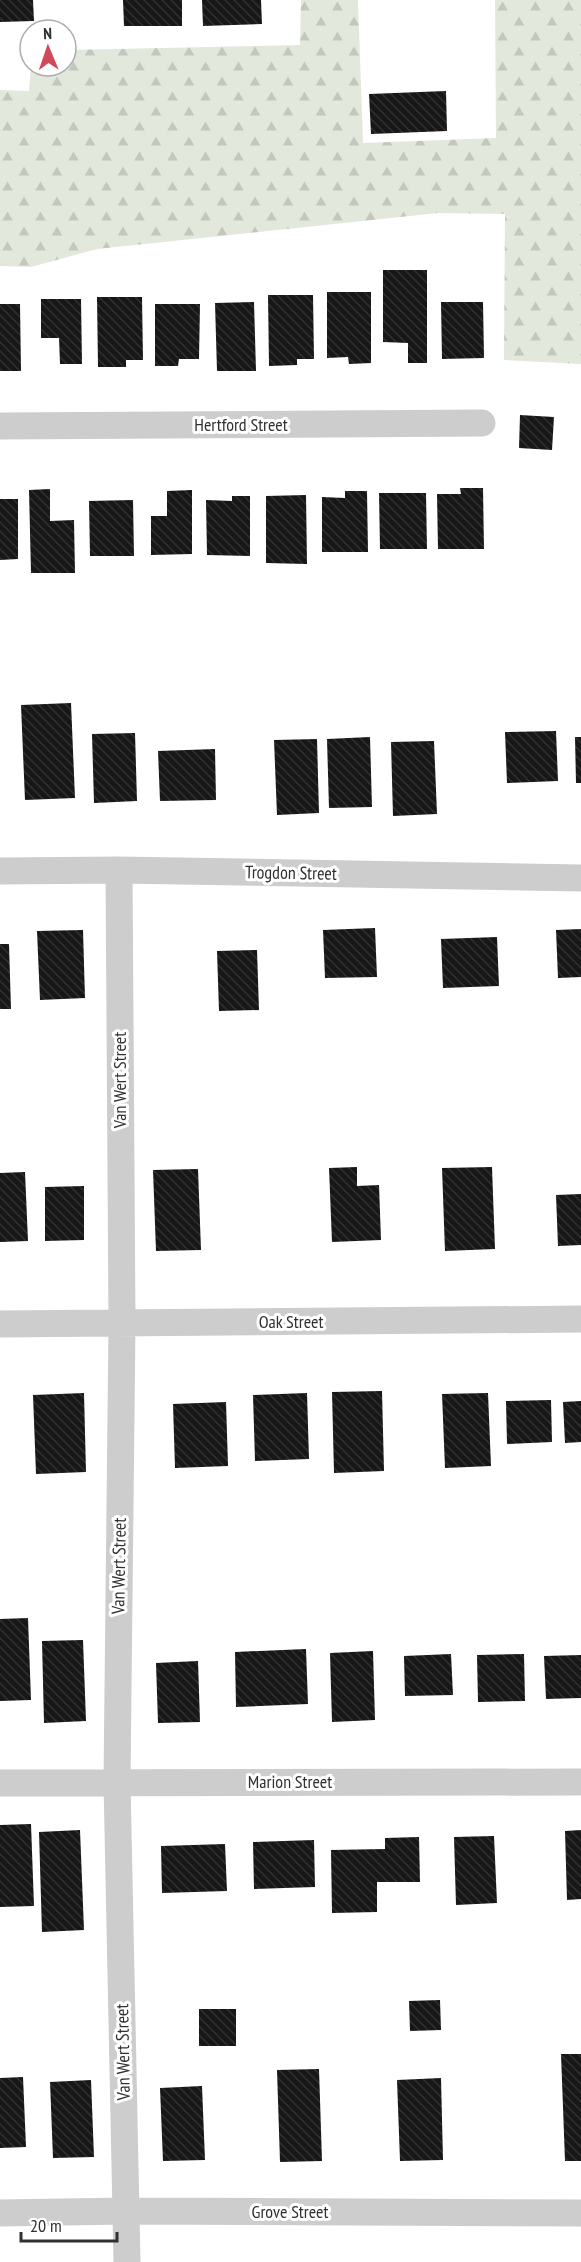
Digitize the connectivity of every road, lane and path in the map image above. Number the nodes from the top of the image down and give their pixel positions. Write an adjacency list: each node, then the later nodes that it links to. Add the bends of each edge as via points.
1 (482, 423): 2 (street, Hertford Street)
2 (0, 426)
3 (119, 870): 4 (street, Trogdon Street); 5 (street, Trogdon Street); 7 (street, Van Wert Street)
4 (0, 871)
5 (581, 878)
6 (581, 1319): 7 (street, Oak Street)
7 (122, 1323): 8 (street, Oak Street); 9 (street, Van Wert Street)
8 (0, 1324)
9 (117, 1782): 10 (street, Marion Street); 11 (street, Marion Street); 12 (street, Van Wert Street)
10 (581, 1782)
11 (0, 1784)
12 (127, 2211): 13 (street, Grove Street); 14 (street, Grove Street); 15 (street, Van Wert Street)
13 (0, 2213)
14 (581, 2213)
15 (127, 2262)

